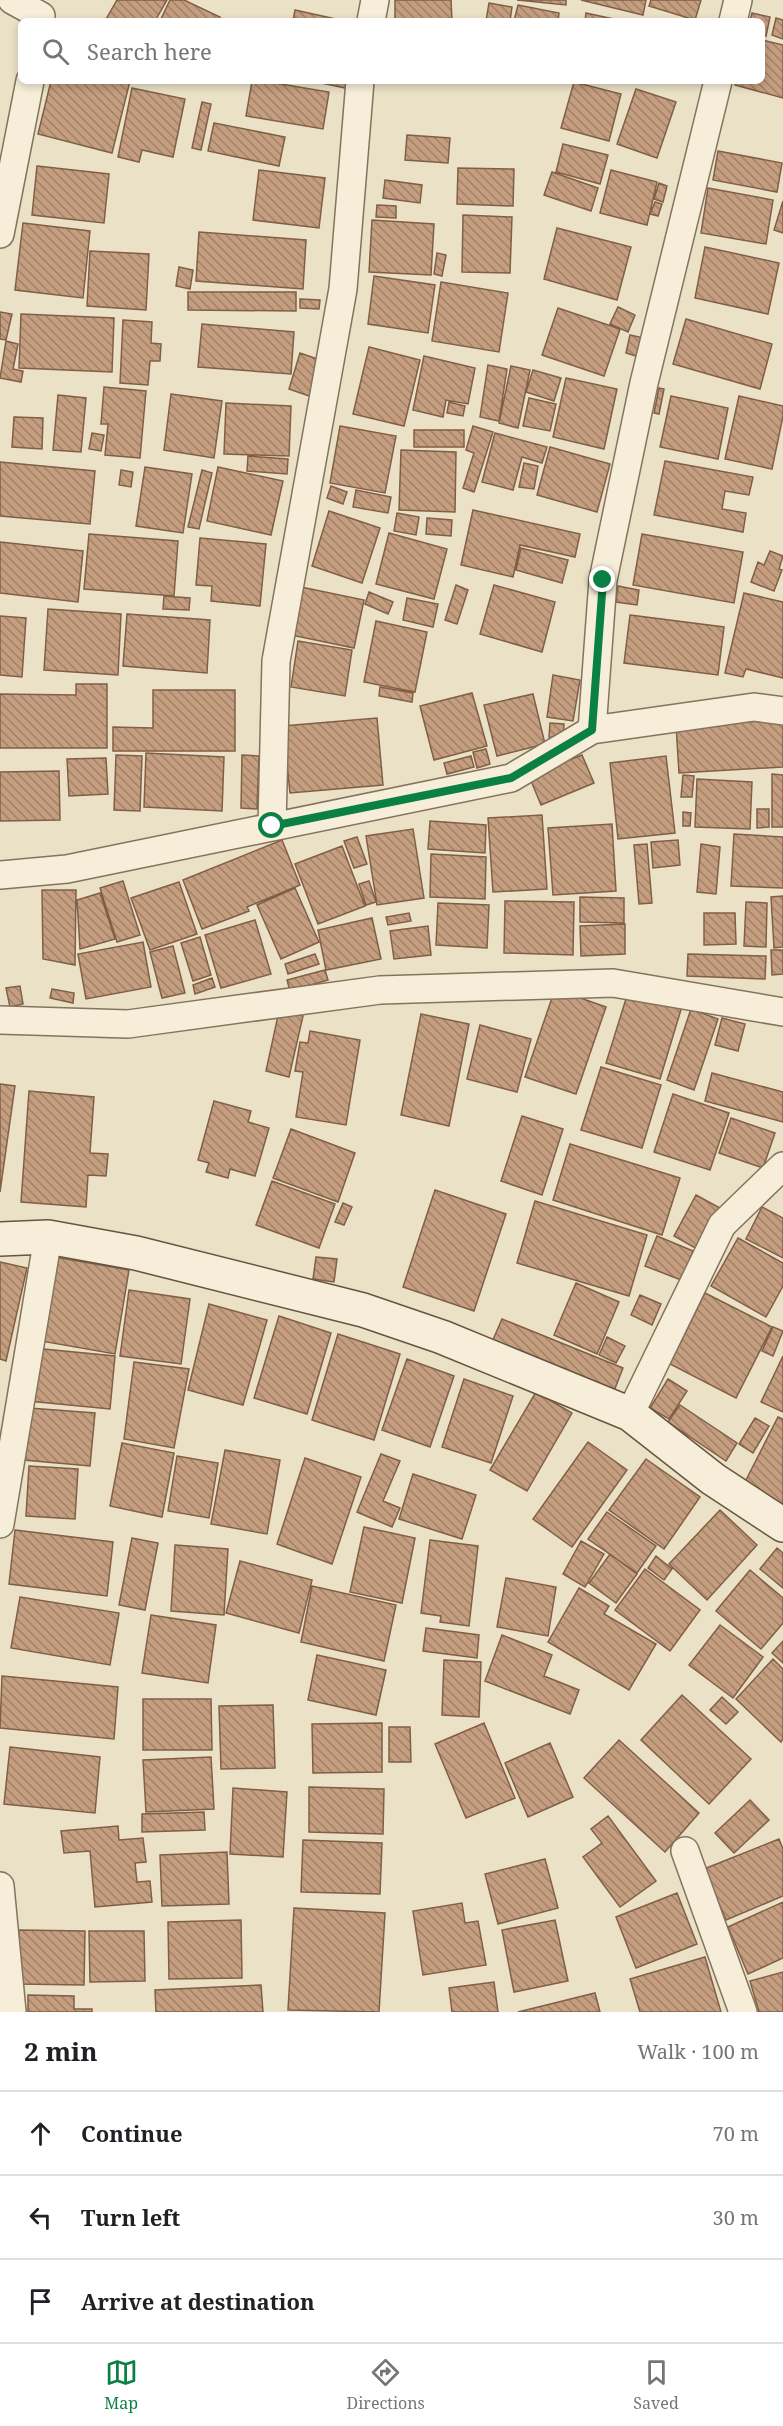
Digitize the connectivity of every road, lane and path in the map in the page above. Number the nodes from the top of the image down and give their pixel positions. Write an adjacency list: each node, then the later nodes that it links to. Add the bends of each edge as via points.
1 (12, 0): 4 (street)
2 (375, 0): 5 (street)
3 (738, 0): 6 (street)
4 (42, 12)
5 (372, 18)
6 (734, 18)
7 (29, 84): 10 (street)
8 (360, 84): 14 (street, via 343,289 276,661)
9 (717, 84): 13 (street, via 644,383 603,580)
10 (6, 174): 11 (street)
11 (0, 234)
12 (783, 711): 13 (street, via 754,707)
13 (592, 730): 14 (street, via 511,778)
14 (272, 826): 15 (street, via 67,869)
15 (0, 875)
16 (783, 1012): 17 (street, via 613,983 380,990 128,1024)
17 (0, 1020)
18 (783, 1166): 21 (street, via 722,1225)
19 (48, 1237): 20 (street); 21 (street, via 136,1254 363,1310 442,1337); 22 (street)
20 (0, 1239)
21 (630, 1414): 23 (street, via 713,1479)
22 (0, 1524)
23 (783, 1525)
24 (685, 1851): 27 (street)
25 (0, 1886): 26 (street)
26 (12, 2012)
27 (743, 2012)

